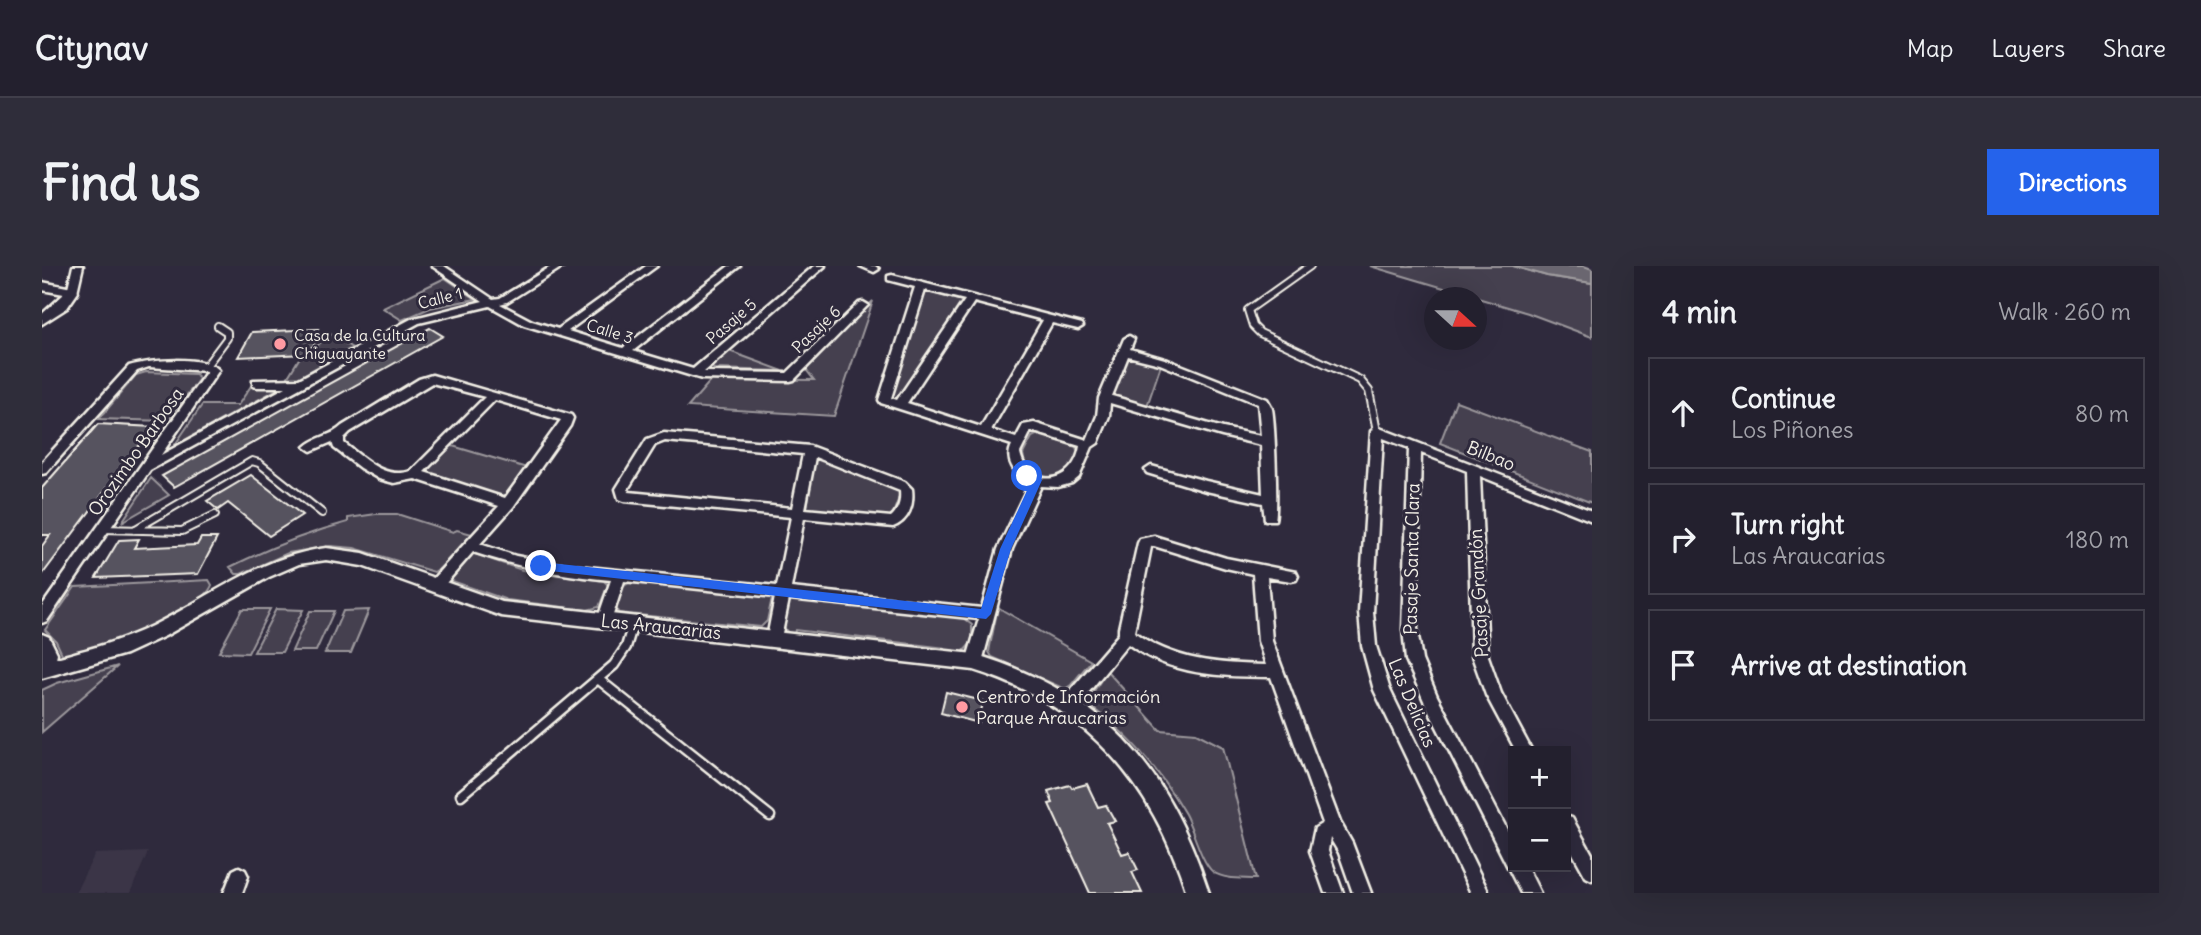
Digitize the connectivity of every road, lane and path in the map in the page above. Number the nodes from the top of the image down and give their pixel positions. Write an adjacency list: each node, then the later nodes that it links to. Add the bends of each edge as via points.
1 (78, 266): 13 (street)
2 (437, 266): 9 (street, Calle 3)
3 (464, 266): 9 (street)
4 (559, 266): 15 (street, Calle 1, via 518,293)
5 (652, 266): 21 (street)
6 (735, 266): 22 (street)
7 (820, 266): 24 (street, Pasaje 5)
8 (1310, 266): 31 (lane, via 1252,305 1248,317 1261,333 1360,380 1369,391)
9 (451, 274): 15 (street, Calle 3)
10 (892, 278): 11 (street)
11 (921, 285): 14 (street); 30 (street, via 885,397)
12 (42, 286): 13 (street)
13 (72, 292): 18 (street)
14 (971, 299): 17 (street); 30 (street)
15 (493, 302): 21 (street, Calle 3, via 520,320); 27 (street, Calle 1, via 415,321)
16 (863, 305): 25 (street, Pasaje 6)
17 (1049, 319): 20 (street); 32 (street)
18 (42, 320)
19 (218, 326): 23 (lane, via 227,332 227,338)
20 (1078, 326)
21 (560, 332): 22 (street, Calle 3)
22 (625, 352): 24 (street, Calle 3)
23 (206, 366): 40 (street, Orozimbo Barbosa, via 213,370 212,375); 42 (street, Orozimbo Barbosa, via 138,366)
24 (695, 373): 25 (street, Calle 3)
25 (790, 377)
26 (257, 383): 27 (street)
27 (300, 383): 40 (street, Calle 1)
28 (493, 395): 33 (street, via 427,380); 44 (street); 47 (street, via 561,414 567,421)
29 (1105, 398): 34 (street); 34 (street, via 1127,345 1259,400 1266,408); 36 (street, via 1097,433)
30 (899, 406): 32 (street)
31 (1377, 430): 37 (street, Bilbao); 84 (street, Las Delicias, via 1366,612 1369,646 1382,690)
32 (984, 432): 35 (street)
33 (338, 437): 38 (street); 44 (street, via 338,444 383,477 403,479)
34 (1268, 442): 46 (street)
35 (1019, 443): 36 (street, via 1032,427); 45 (street, via 1015,462)
36 (1086, 444): 45 (street, via 1072,477)
37 (1415, 445): 41 (street, Bilbao); 78 (street, Pasaje Santa Clara, via 1410,629 1414,660)
38 (311, 447)
39 (810, 450): 49 (street); 49 (street, via 900,485 908,495 901,517 893,522); 49 (street, via 660,437 652,442 622,489 630,498)
40 (146, 468): 53 (street, Orozimbo Barbosa)
41 (1474, 468): 51 (street, Bilbao); 73 (street, Pasaje Grandón, via 1482,666)
42 (42, 470)
43 (1152, 470): 46 (street)
44 (415, 474): 47 (street)
45 (1037, 480): 61 (street, via 1009,541)
46 (1270, 500): 52 (street)
47 (508, 504): 55 (street)
48 (322, 513): 54 (lane, via 252,461)
49 (798, 514): 60 (street)
50 (215, 515): 54 (lane, via 182,531)
51 (1592, 516)
52 (1270, 517)
53 (103, 529): 54 (lane); 62 (street, Orozimbo Barbosa)
54 (134, 530)
55 (471, 546): 57 (street, via 527,564); 59 (street)
56 (1260, 570): 58 (street); 65 (street, via 1149,541 1143,546); 70 (street, via 1265,640)
57 (619, 576): 60 (street); 63 (street)
58 (1291, 576)
59 (435, 586): 63 (street, Las Araucarias, via 501,610); 69 (street, Las Araucarias, via 352,557 297,558 129,645)
60 (782, 592): 61 (street); 66 (street)
61 (986, 614): 68 (street)
62 (42, 617)
63 (604, 621): 64 (street, Las Araucarias)
64 (633, 624): 66 (street, Las Araucarias); 71 (lane, via 621,656)
65 (1127, 635): 70 (street, via 1187,665 1221,671); 72 (street)
66 (774, 638): 68 (street, Las Araucarias)
67 (42, 642): 69 (street, via 48,653)
68 (974, 662): 72 (street, Las Araucarias, via 1023,679)
69 (42, 669)
70 (1275, 671): 76 (street)
71 (598, 679): 74 (lane); 75 (lane)
72 (1069, 704): 81 (street, Las Araucarias, via 1116,745 1153,792 1182,845)
73 (1521, 746)
74 (461, 795)
75 (771, 816)
76 (1333, 826): 82 (street, via 1321,834 1318,845); 83 (street)
77 (1571, 833): 79 (street)
78 (1508, 849)
79 (1592, 871)
80 (1520, 872): 85 (street)
81 (1198, 893)
82 (1334, 893)
83 (1362, 893)
84 (1480, 893)
85 (1531, 893)

